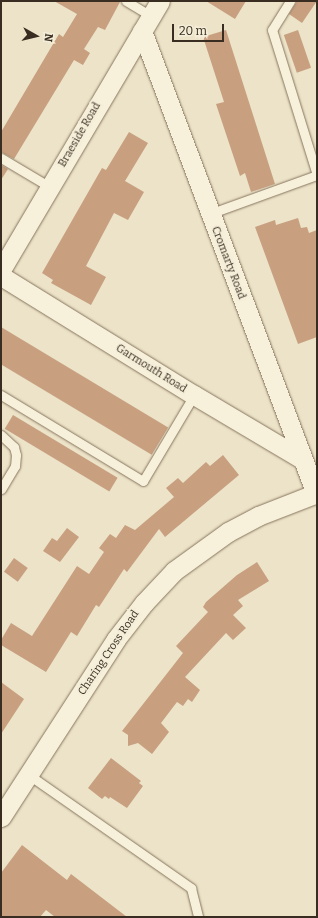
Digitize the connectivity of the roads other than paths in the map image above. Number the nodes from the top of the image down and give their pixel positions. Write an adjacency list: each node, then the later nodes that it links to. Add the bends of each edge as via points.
1 (126, 1): 3 (lane)
2 (290, 1): 6 (lane, via 272,30 317,175)
3 (151, 16): 5 (street, Braeside Road); 6 (street, Cromarty Road)
4 (1, 158): 5 (lane)
5 (50, 187): 7 (street, Braeside Road)
6 (210, 214): 12 (street, Cromarty Road)
7 (1, 270)
8 (1, 276): 10 (street, Garmouth Road)
9 (1, 395): 10 (lane, via 143,481)
10 (194, 396): 12 (street, Garmouth Road)
11 (1, 435): 13 (lane, via 14,447 16,455 15,466)
12 (302, 459): 14 (street, Cromarty Road)
13 (1, 489)
14 (316, 493): 15 (street, Charing Cross Road, via 258,516 228,532 174,571 144,602 116,639)
15 (29, 775): 16 (street, Charing Cross Road); 17 (lane, via 191,888)
16 (1, 817)
17 (198, 917)

